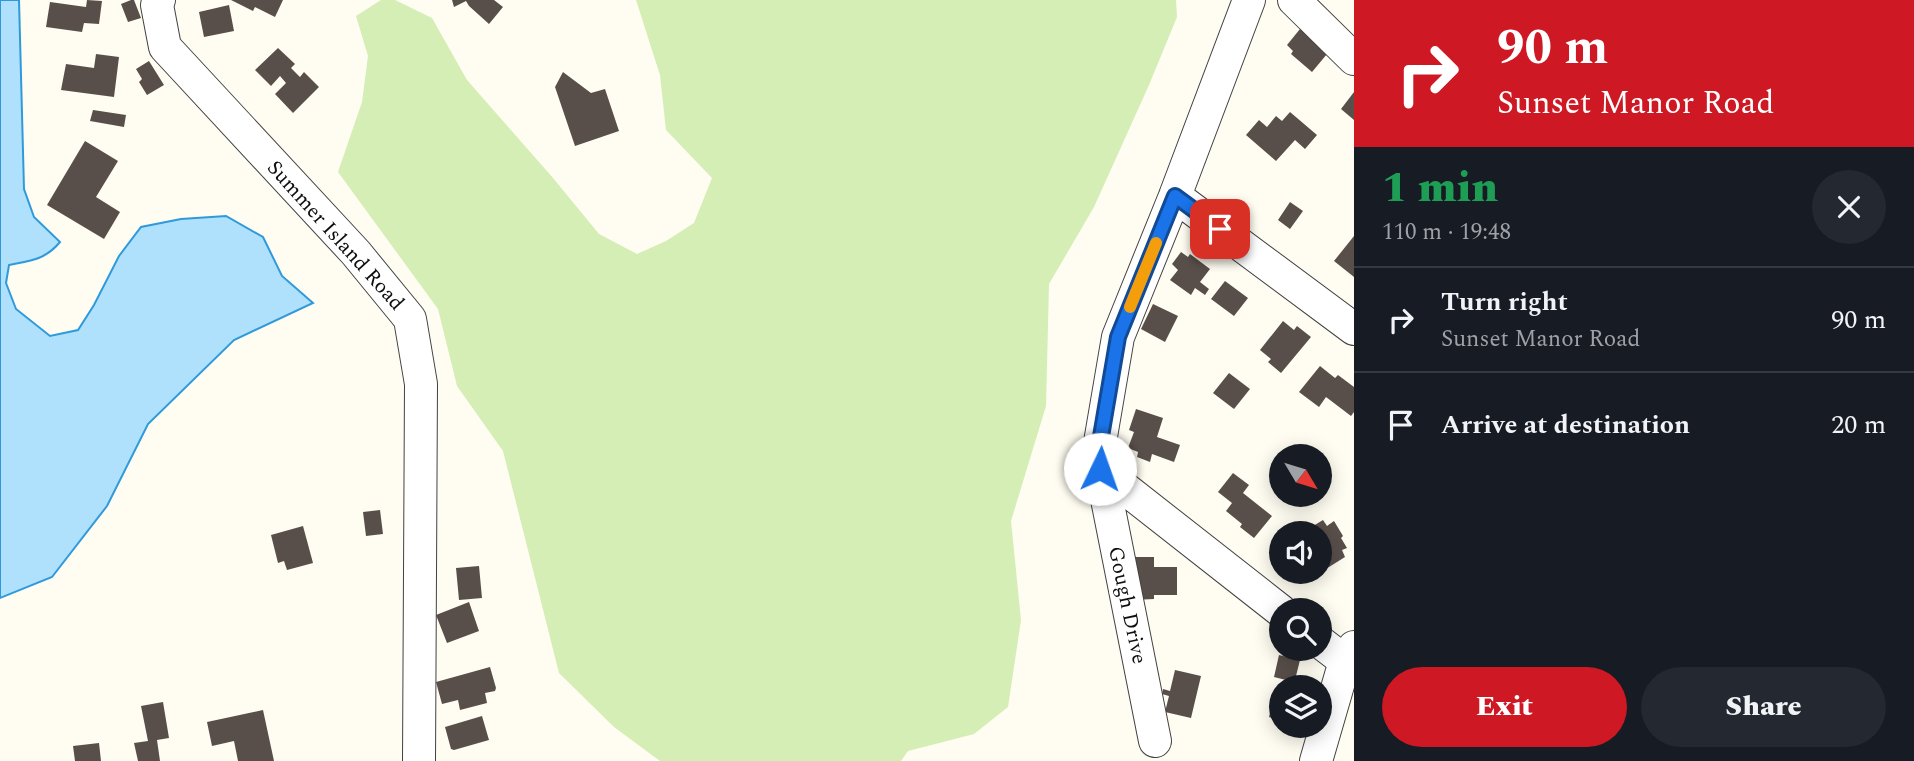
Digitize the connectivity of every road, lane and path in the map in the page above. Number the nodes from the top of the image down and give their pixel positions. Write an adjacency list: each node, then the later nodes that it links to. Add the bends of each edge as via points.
1 (159, 0): 12 (street, Summer Island Road, via 165,47 356,253 410,319 421,384)
2 (1249, 0): 5 (street, Gough Drive)
3 (1294, 0): 4 (street)
4 (1354, 59)
5 (1175, 196): 6 (street); 7 (street, Gough Drive, via 1118,337 1098,454)
6 (1354, 329)
7 (1100, 469): 8 (street); 11 (street, Gough Drive)
8 (1269, 602)
9 (1332, 647): 10 (street)
10 (1349, 654): 13 (street)
11 (1155, 741)
12 (419, 761)
13 (1316, 761)

